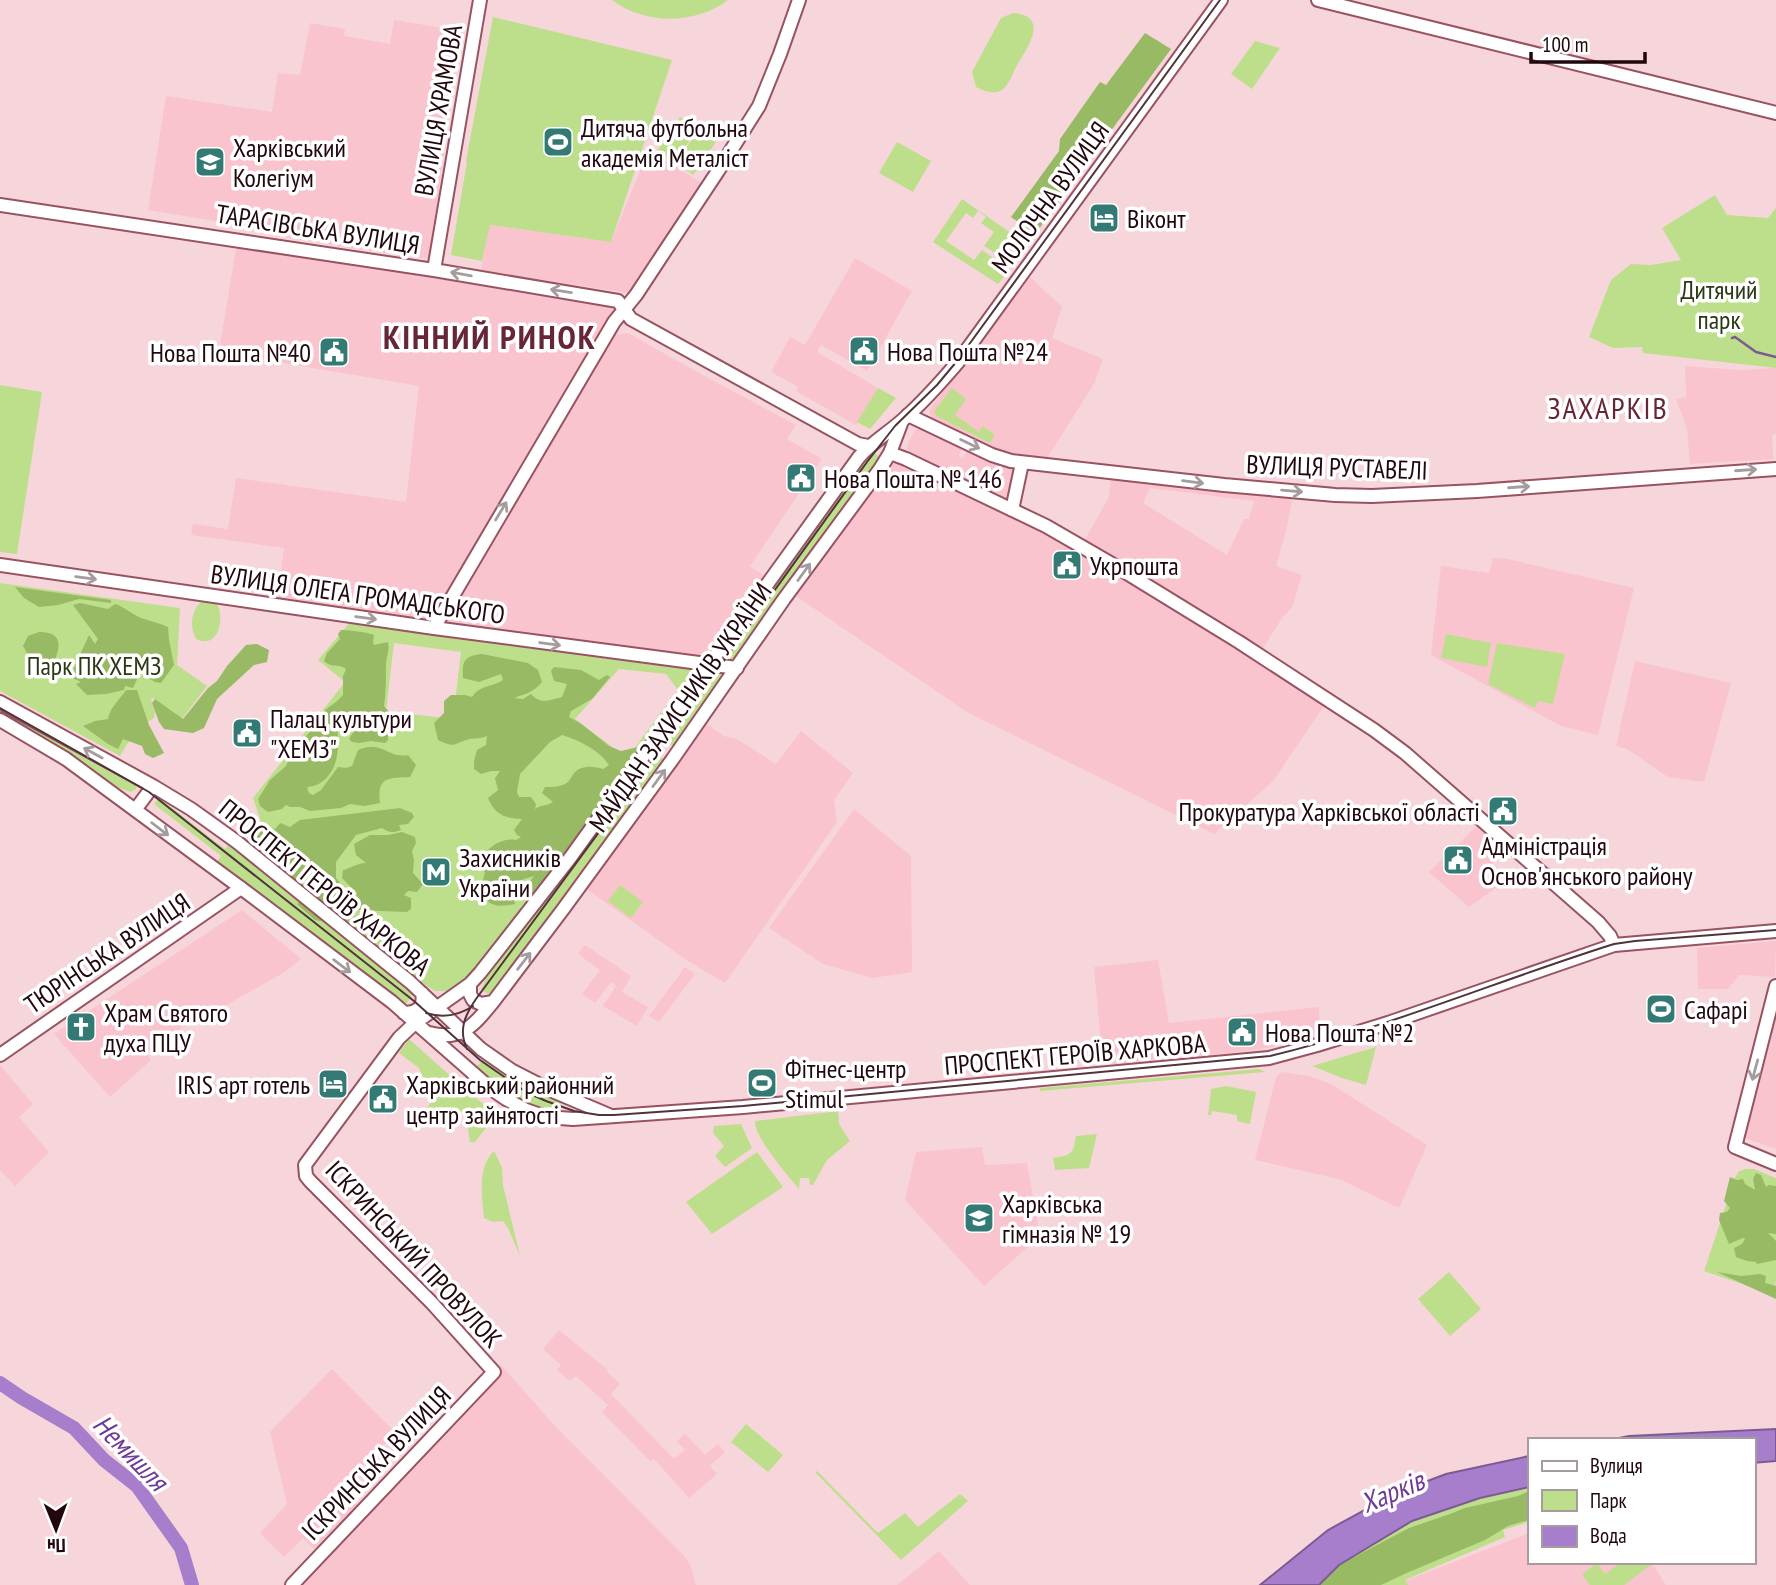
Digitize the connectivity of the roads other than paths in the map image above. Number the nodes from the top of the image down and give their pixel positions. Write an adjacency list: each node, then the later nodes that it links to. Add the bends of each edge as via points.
1 (480, 0): 7 (main road, ВУЛИЦЯ ХРАМОВА)
2 (799, 0): 8 (main road, via 761,101)
3 (1222, 0): 9 (main road, МОЛОЧНА ВУЛИЦЯ, via 958,362)
4 (1318, 0): 5 (main road)
5 (1776, 113)
6 (0, 205): 7 (main road, ТАРАСІВСЬКА ВУЛИЦЯ)
7 (434, 270): 8 (main road, ТАРАСІВСЬКА ВУЛИЦЯ, one-way to 7, via 618,301)
8 (624, 309): 10 (main road, via 631,319); 16 (main road, one-way to 8)
9 (905, 418): 10 (main road, МАЙДАН ЗАХИСНИКІВ УКРАЇНИ); 11 (main road, МАЙДАН ЗАХИСНИКІВ УКРАЇНИ); 12 (main road, ВУЛИЦЯ РУСТАВЕЛІ, one-way to 12)
10 (868, 446): 11 (main road); 17 (main road, МАЙДАН ЗАХИСНИКІВ УКРАЇНИ)
11 (890, 453): 14 (main road); 18 (main road, МАЙДАН ЗАХИСНИКІВ УКРАЇНИ, one-way to 11)
12 (1022, 463): 13 (main road, ВУЛИЦЯ РУСТАВЕЛІ, one-way to 13, via 1372,496); 14 (main road)
13 (1776, 468)
14 (1012, 510): 27 (main road, via 1121,569 1374,730 1598,922)
15 (0, 565): 16 (main road, ВУЛИЦЯ ОЛЕГА ГРОМАДСЬКОГО, one-way to 16)
16 (433, 628): 17 (main road, ВУЛИЦЯ ОЛЕГА ГРОМАДСЬКОГО, one-way to 17)
17 (709, 665): 18 (main road, ВУЛИЦЯ ОЛЕГА ГРОМАДСЬКОГО); 21 (main road, МАЙДАН ЗАХИСНИКІВ УКРАЇНИ)
18 (737, 668): 22 (main road, МАЙДАН ЗАХИСНИКІВ УКРАЇНИ)
19 (0, 702): 23 (main road, ПРОСПЕКТ ГЕРОЇВ ХАРКОВА, one-way to 19)
20 (0, 720): 24 (main road, ПРОСПЕКТ ГЕРОЇВ ХАРКОВА, via 66,759)
21 (656, 740): 22 (main road); 28 (main road, МАЙДАН ЗАХИСНИКІВ УКРАЇНИ)
22 (676, 754): 32 (main road, МАЙДАН ЗАХИСНИКІВ УКРАЇНИ, one-way to 22)
23 (153, 786): 24 (main road); 31 (main road, ПРОСПЕКТ ГЕРОЇВ ХАРКОВА, via 224,832)
24 (135, 810): 25 (main road, ПРОСПЕКТ ГЕРОЇВ ХАРКОВА, one-way to 25)
25 (241, 888): 34 (main road, ПРОСПЕКТ ГЕРОЇВ ХАРКОВА, one-way to 34); 41 (main road, ТЮРІНСЬКА ВУЛИЦЯ)
26 (1776, 931): 27 (main road, ПРОСПЕКТ ГЕРОЇВ ХАРКОВА)
27 (1614, 945): 43 (main road, ПРОСПЕКТ ГЕРОЇВ ХАРКОВА, via 1388,1023 1273,1057)
28 (470, 984): 30 (main road, МАЙДАН ЗАХИСНИКІВ УКРАЇНИ); 32 (main road, via 474,1001)
29 (1776, 986): 44 (main road, one-way to 44, via 1735,1147)
30 (455, 996): 31 (main road); 33 (main road, МАЙДАН ЗАХИСНИКІВ УКРАЇНИ); 36 (main road)
31 (421, 1000): 33 (main road, ПРОСПЕКТ ГЕРОЇВ ХАРКОВА); 34 (main road, via 414,1012); 37 (main road)
32 (492, 1002): 35 (main road, МАЙДАН ЗАХИСНИКІВ УКРАЇНИ)
33 (438, 1008): 36 (main road, ПРОСПЕКТ ГЕРОЇВ ХАРКОВА); 37 (main road, МАЙДАН ЗАХИСНИКІВ УКРАЇНИ)
34 (404, 1013): 37 (main road, ПРОСПЕКТ ГЕРОЇВ ХАРКОВА)
35 (482, 1015): 38 (main road, МАЙДАН ЗАХИСНИКІВ УКРАЇНИ); 40 (main road, via 474,1034)
36 (451, 1022): 38 (main road, ПРОСПЕКТ ГЕРОЇВ ХАРКОВА); 39 (main road)
37 (420, 1027): 39 (main road, МАЙДАН ЗАХИСНИКІВ УКРАЇНИ); 42 (main road, ПРОСПЕКТ ГЕРОЇВ ХАРКОВА); 45 (main road, ІСКРИНСЬКИЙ ПРОВУЛОК, via 399,1038 305,1165 306,1176)
38 (462, 1032): 39 (main road, МАЙДАН ЗАХИСНИКІВ УКРАЇНИ); 40 (main road, ПРОСПЕКТ ГЕРОЇВ ХАРКОВА)
39 (449, 1036): 42 (main road, via 450,1049)
40 (481, 1049): 42 (main road, via 467,1052); 43 (main road, ПРОСПЕКТ ГЕРОЇВ ХАРКОВА, via 550,1090)
41 (0, 1055)
42 (461, 1063): 43 (main road, ПРОСПЕКТ ГЕРОЇВ ХАРКОВА, via 506,1099 537,1114 556,1119)
43 (613, 1116)
44 (1776, 1164)
45 (494, 1372): 46 (main road, ІСКРИНСЬКА ВУЛИЦЯ)
46 (292, 1585)

